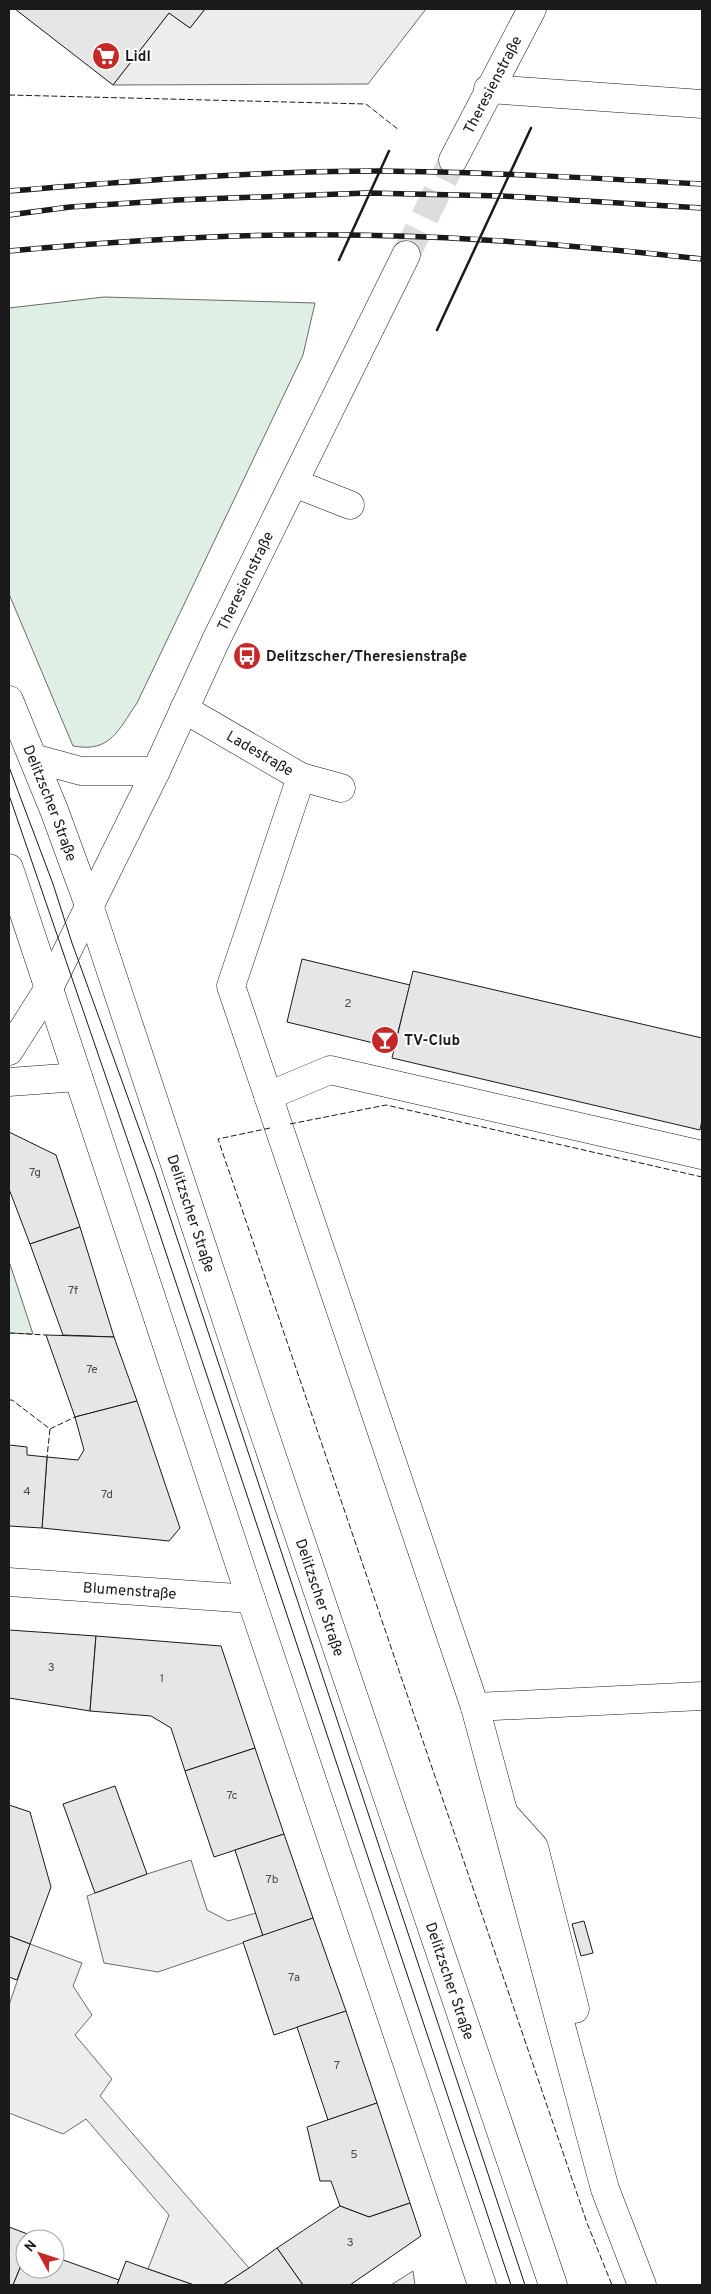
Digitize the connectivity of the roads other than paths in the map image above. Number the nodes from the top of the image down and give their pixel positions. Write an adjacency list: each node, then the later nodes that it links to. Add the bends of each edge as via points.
1 (532, 9): 2 (main road, Theresienstraße)
2 (488, 89): 3 (main road); 4 (main road, Theresienstraße)
3 (702, 104)
4 (453, 160)
5 (406, 255): 6 (main road, Theresienstraße)
6 (294, 483): 7 (main road); 9 (main road, Theresienstraße)
7 (350, 506)
8 (9, 700): 10 (main road, Delitzscher Straße)
9 (184, 709): 11 (main road, Theresienstraße); 12 (main road, Ladestraße)
10 (33, 758): 11 (main road, via 81,772); 15 (main road, Delitzscher Straße)
11 (156, 770): 15 (main road, Theresienstraße)
12 (301, 777): 13 (main road, Ladestraße); 20 (main road, via 231,986)
13 (341, 788)
14 (9, 868): 16 (main road)
15 (90, 908): 16 (main road); 27 (main road, Delitzscher Straße, via 260,1422)
16 (50, 988): 17 (main road); 18 (main road)
17 (9, 1051)
18 (78, 1078): 19 (main road); 23 (main road)
19 (9, 1082)
20 (268, 1096): 21 (main road, via 330,1070); 25 (main road)
21 (702, 1155)
22 (9, 1582): 23 (main road, Blumenstraße)
23 (251, 1598): 26 (main road)
24 (702, 1696): 25 (main road)
25 (475, 1707): 28 (main road, via 605,2189)
26 (482, 2285)
27 (553, 2285)
28 (642, 2285)

